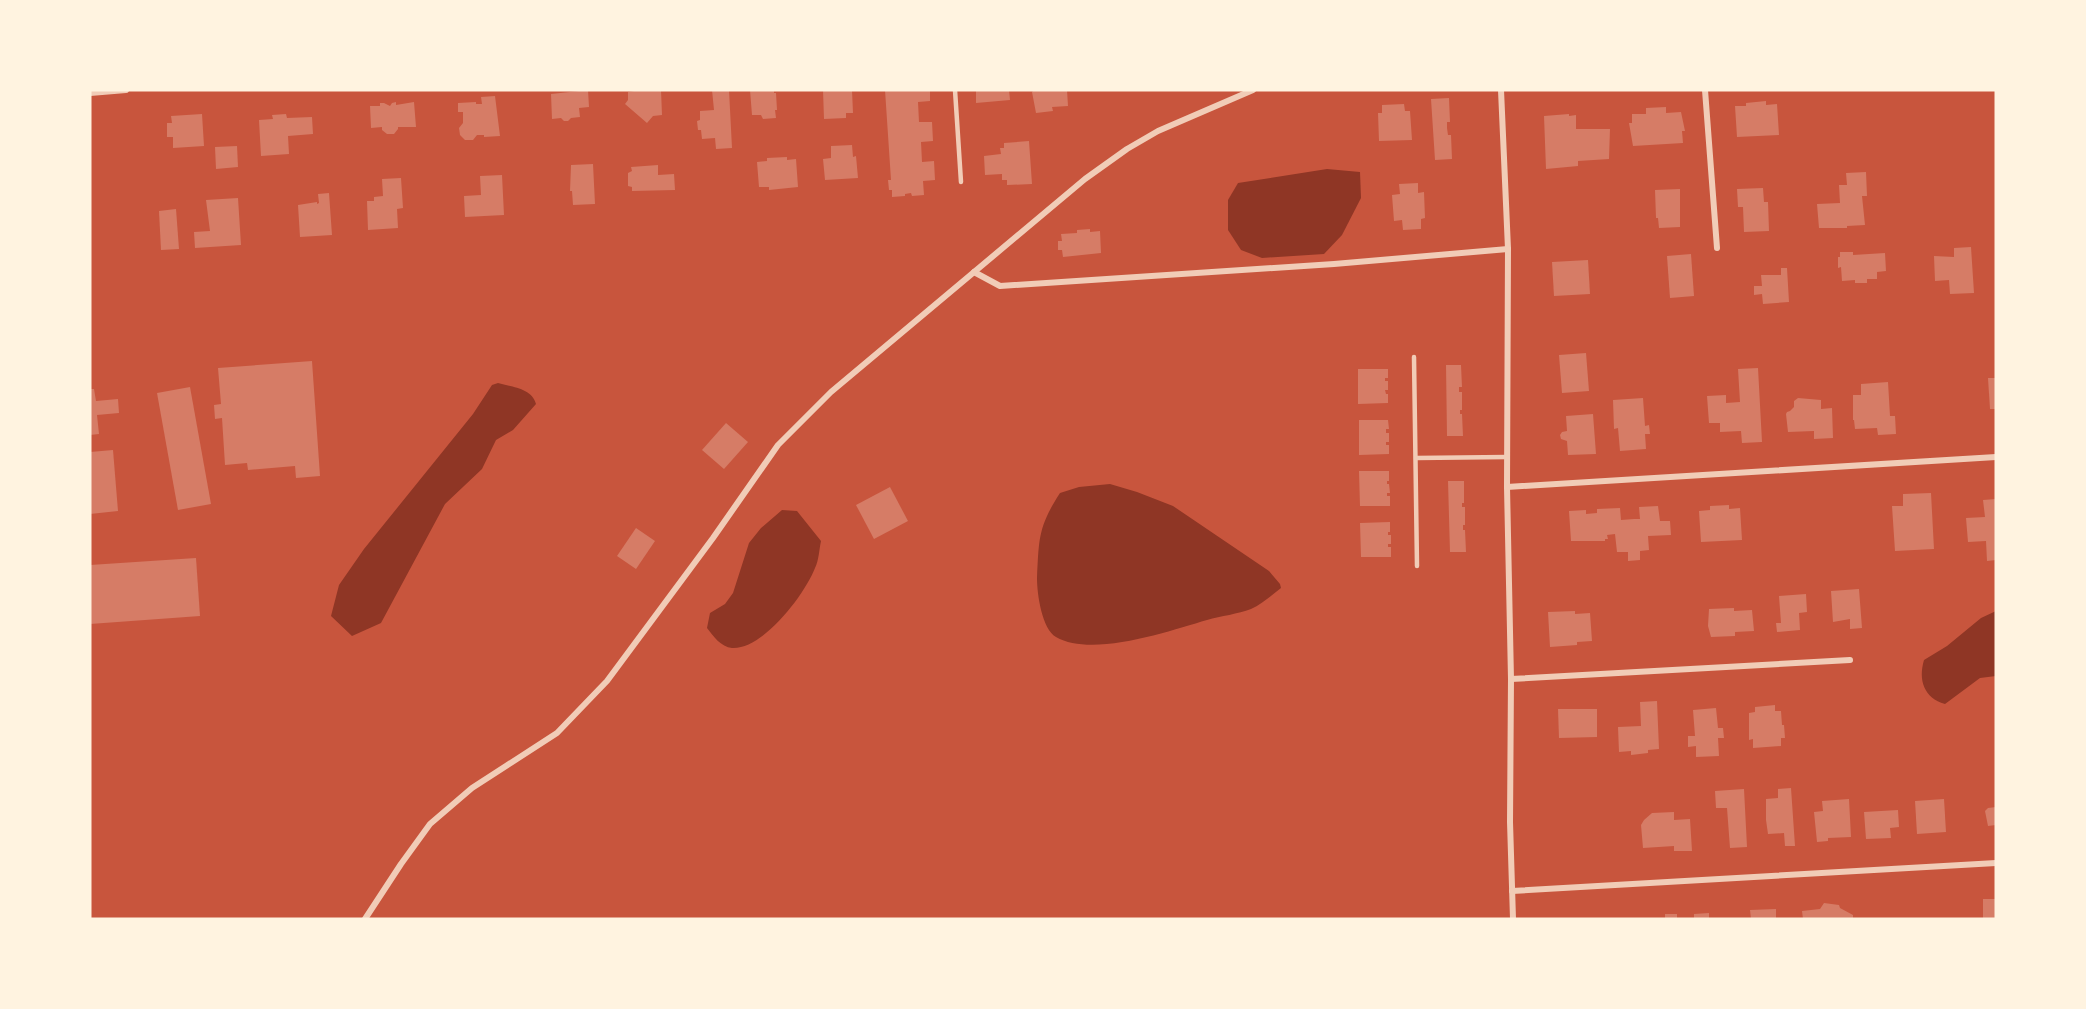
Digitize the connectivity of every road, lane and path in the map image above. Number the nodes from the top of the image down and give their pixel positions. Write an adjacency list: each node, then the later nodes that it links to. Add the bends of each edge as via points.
1 (126, 90): 6 (street)
2 (955, 90): 7 (lane)
3 (1253, 90): 10 (street, via 1127,148)
4 (1501, 90): 9 (street)
5 (1705, 90): 8 (street)
6 (90, 93)
7 (961, 183)
8 (1717, 248)
9 (1508, 249): 10 (street, via 1000,286); 14 (street)
10 (974, 272): 21 (street, via 831,392 778,446 607,681 557,733 472,788 430,824)
11 (1414, 357): 13 (lane)
12 (1996, 457): 15 (street)
13 (1416, 458): 14 (lane); 16 (lane)
14 (1507, 458): 15 (street)
15 (1507, 487): 18 (street)
16 (1417, 566)
17 (1850, 660): 18 (street)
18 (1511, 679): 20 (street)
19 (1996, 863): 20 (street)
20 (1512, 891): 22 (street)
21 (365, 919)
22 (1513, 919)

